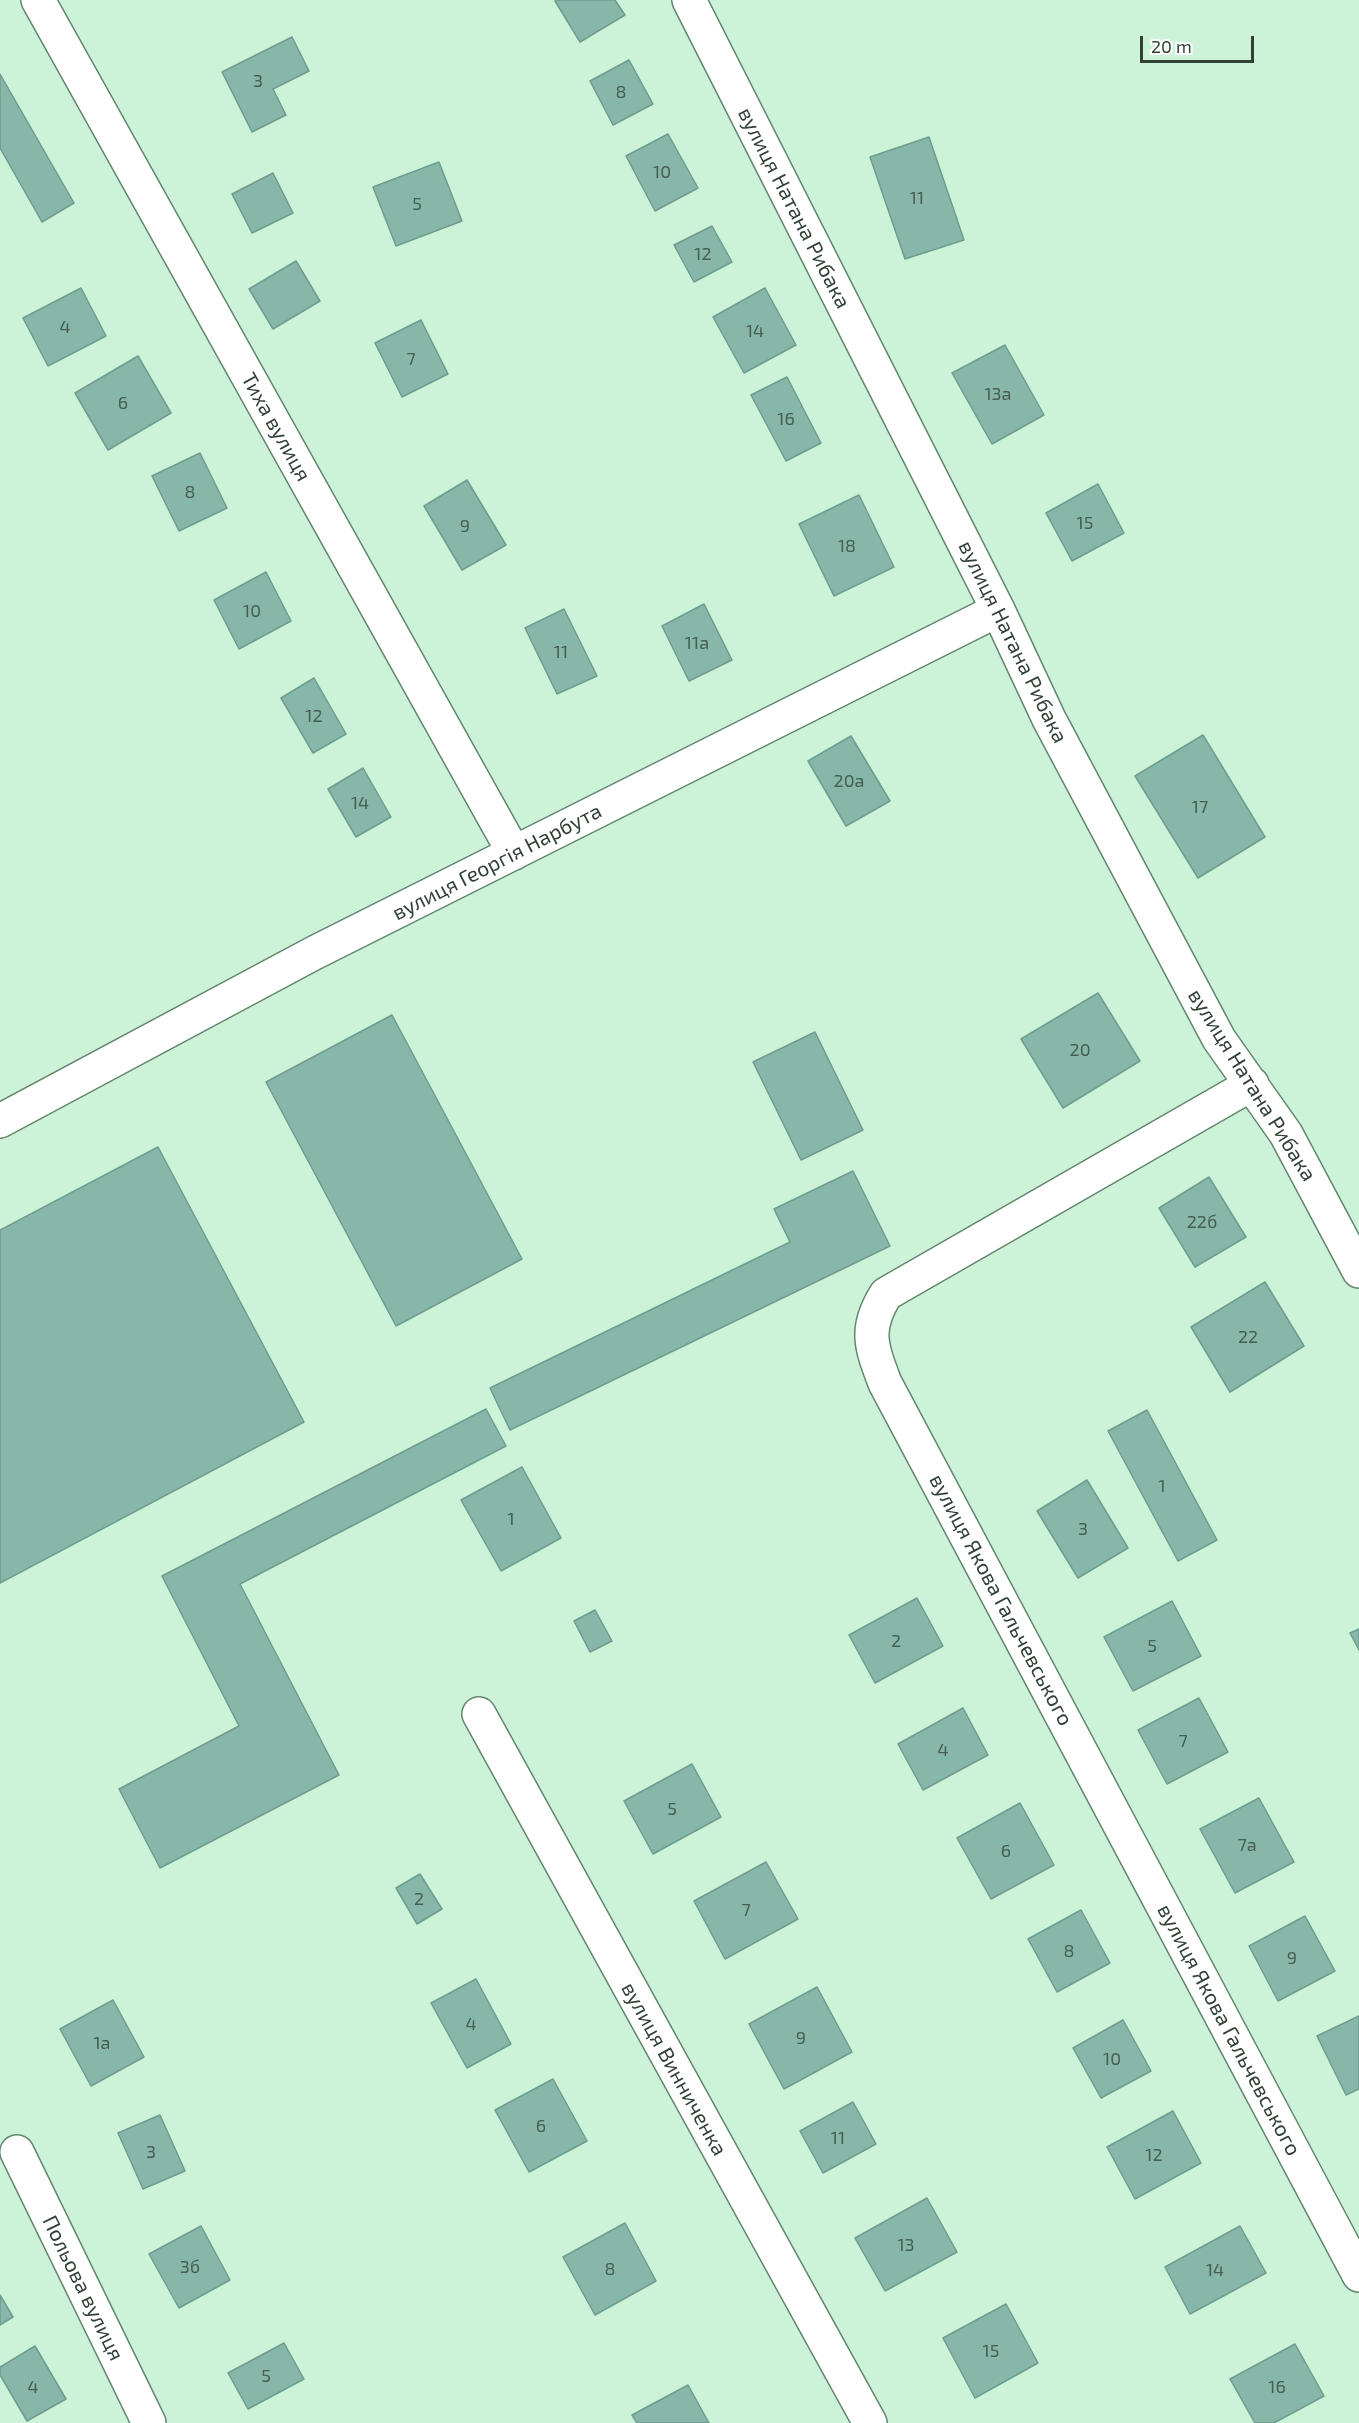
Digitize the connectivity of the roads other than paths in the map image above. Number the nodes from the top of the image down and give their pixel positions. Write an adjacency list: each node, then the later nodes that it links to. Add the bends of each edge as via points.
1 (38, 0): 4 (street, Тиха вулиця)
2 (689, 0): 3 (street, вулиця Натана Рибака)
3 (998, 610): 4 (street, вулиця Георгія Нарбута); 5 (street, вулиця Натана Рибака, via 1049,719 1219,1039)
4 (514, 853): 6 (street, вулиця Георгія Нарбута, via 314,953)
5 (1252, 1084): 7 (street, вулиця Натана Рибака, via 1286,1134); 10 (street, вулиця Якова Гальчевського, via 886,1293 874,1312 871,1334 885,1383)
6 (0, 1121)
7 (1359, 1271)
8 (479, 1714): 12 (street, вулиця Винниченка)
9 (17, 2152): 11 (street, Польова вулиця)
10 (1359, 2275)
11 (149, 2423)
12 (870, 2423)

